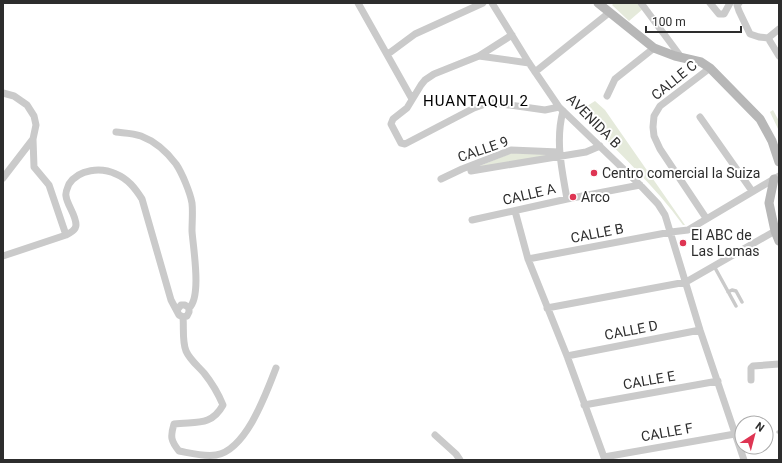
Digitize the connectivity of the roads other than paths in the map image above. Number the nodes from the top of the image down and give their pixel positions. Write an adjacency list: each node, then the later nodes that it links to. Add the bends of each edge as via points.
1 (358, 3): 14 (street)
2 (483, 3): 14 (street, via 415,34)
3 (492, 3): 11 (street, AVENIDA B)
4 (598, 3): 9 (street)
5 (641, 3): 17 (street)
6 (710, 3): 7 (street, via 719,14 724,14)
7 (730, 3)
8 (739, 3): 12 (street, via 739,11 750,34)
9 (610, 12): 13 (street); 20 (street)
10 (779, 29): 12 (street)
11 (512, 36): 15 (street); 18 (street, AVENIDA B)
12 (768, 38): 16 (street)
13 (654, 48): 17 (street); 22 (street, via 615,79)
14 (388, 54): 23 (street)
15 (479, 56): 18 (street); 23 (street, via 434,74 421,85)
16 (779, 56)
17 (681, 57): 19 (street, via 702,62)
18 (529, 63): 20 (street, AVENIDA B)
19 (710, 68): 30 (street, via 760,120); 39 (street, CALLE C, via 660,106 654,116 653,127 660,149)
20 (535, 72): 24 (street, AVENIDA B)
21 (3, 93): 27 (street, via 14,96 27,105 36,125)
22 (607, 96)
23 (412, 99): 24 (street, via 391,124 401,143 405,144 488,103 545,110)
24 (561, 109): 28 (street, AVENIDA B); 29 (street)
25 (700, 117): 36 (street)
26 (116, 132): 52 (street, via 139,135 161,148 176,164 184,179 192,203 196,260 194,299)
27 (33, 139): 33 (street); 43 (street, via 34,167 49,185)
28 (600, 146): 29 (street, via 586,152); 35 (street, AVENIDA B)
29 (560, 154): 31 (street); 34 (street, CALLE 9, via 511,150 462,168); 37 (street)
30 (779, 162)
31 (471, 171)
32 (778, 176): 36 (street, CALLE B); 41 (street, via 770,203)
33 (3, 178)
34 (441, 179)
35 (640, 185): 37 (street, CALLE A); 42 (street, AVENIDA B, via 658,204)
36 (752, 191): 39 (street, CALLE B)
37 (567, 199): 38 (street, CALLE A)
38 (515, 211): 40 (street, CALLE A); 46 (street)
39 (706, 218): 42 (street, CALLE B, via 688,230)
40 (472, 220)
41 (775, 231): 44 (street); 47 (street)
42 (671, 232): 46 (street, CALLE B); 48 (street, AVENIDA B)
43 (66, 235): 45 (street); 54 (street, via 76,226 65,195 72,180 79,174 97,169 111,171 124,177 142,199 171,300)
44 (779, 241)
45 (3, 256)
46 (528, 259): 53 (street)
47 (714, 266): 48 (street); 49 (lane)
48 (686, 282): 53 (street); 56 (street, AVENIDA B)
49 (728, 292): 50 (lane, via 736,291); 51 (lane)
50 (742, 302)
51 (736, 306)
52 (189, 308): 54 (street, via 183,304); 55 (street, via 189,314)
53 (548, 308): 57 (street)
54 (177, 310): 55 (street)
55 (183, 317): 59 (street, via 186,351 217,391 223,405 213,418 201,422 174,424 171,434 173,444 179,452 216,455 229,450 244,434 265,397)
56 (700, 330): 57 (street, CALLE D); 61 (street, AVENIDA B)
57 (567, 356): 62 (street)
58 (779, 364): 60 (street, via 753,366)
59 (276, 368)
60 (751, 380)
61 (718, 381): 62 (street, CALLE E); 63 (street, AVENIDA B)
62 (584, 405): 66 (street)
63 (734, 431)
64 (734, 434): 66 (street, CALLE F)
65 (435, 435): 67 (street)
66 (604, 458)
67 (460, 460)

